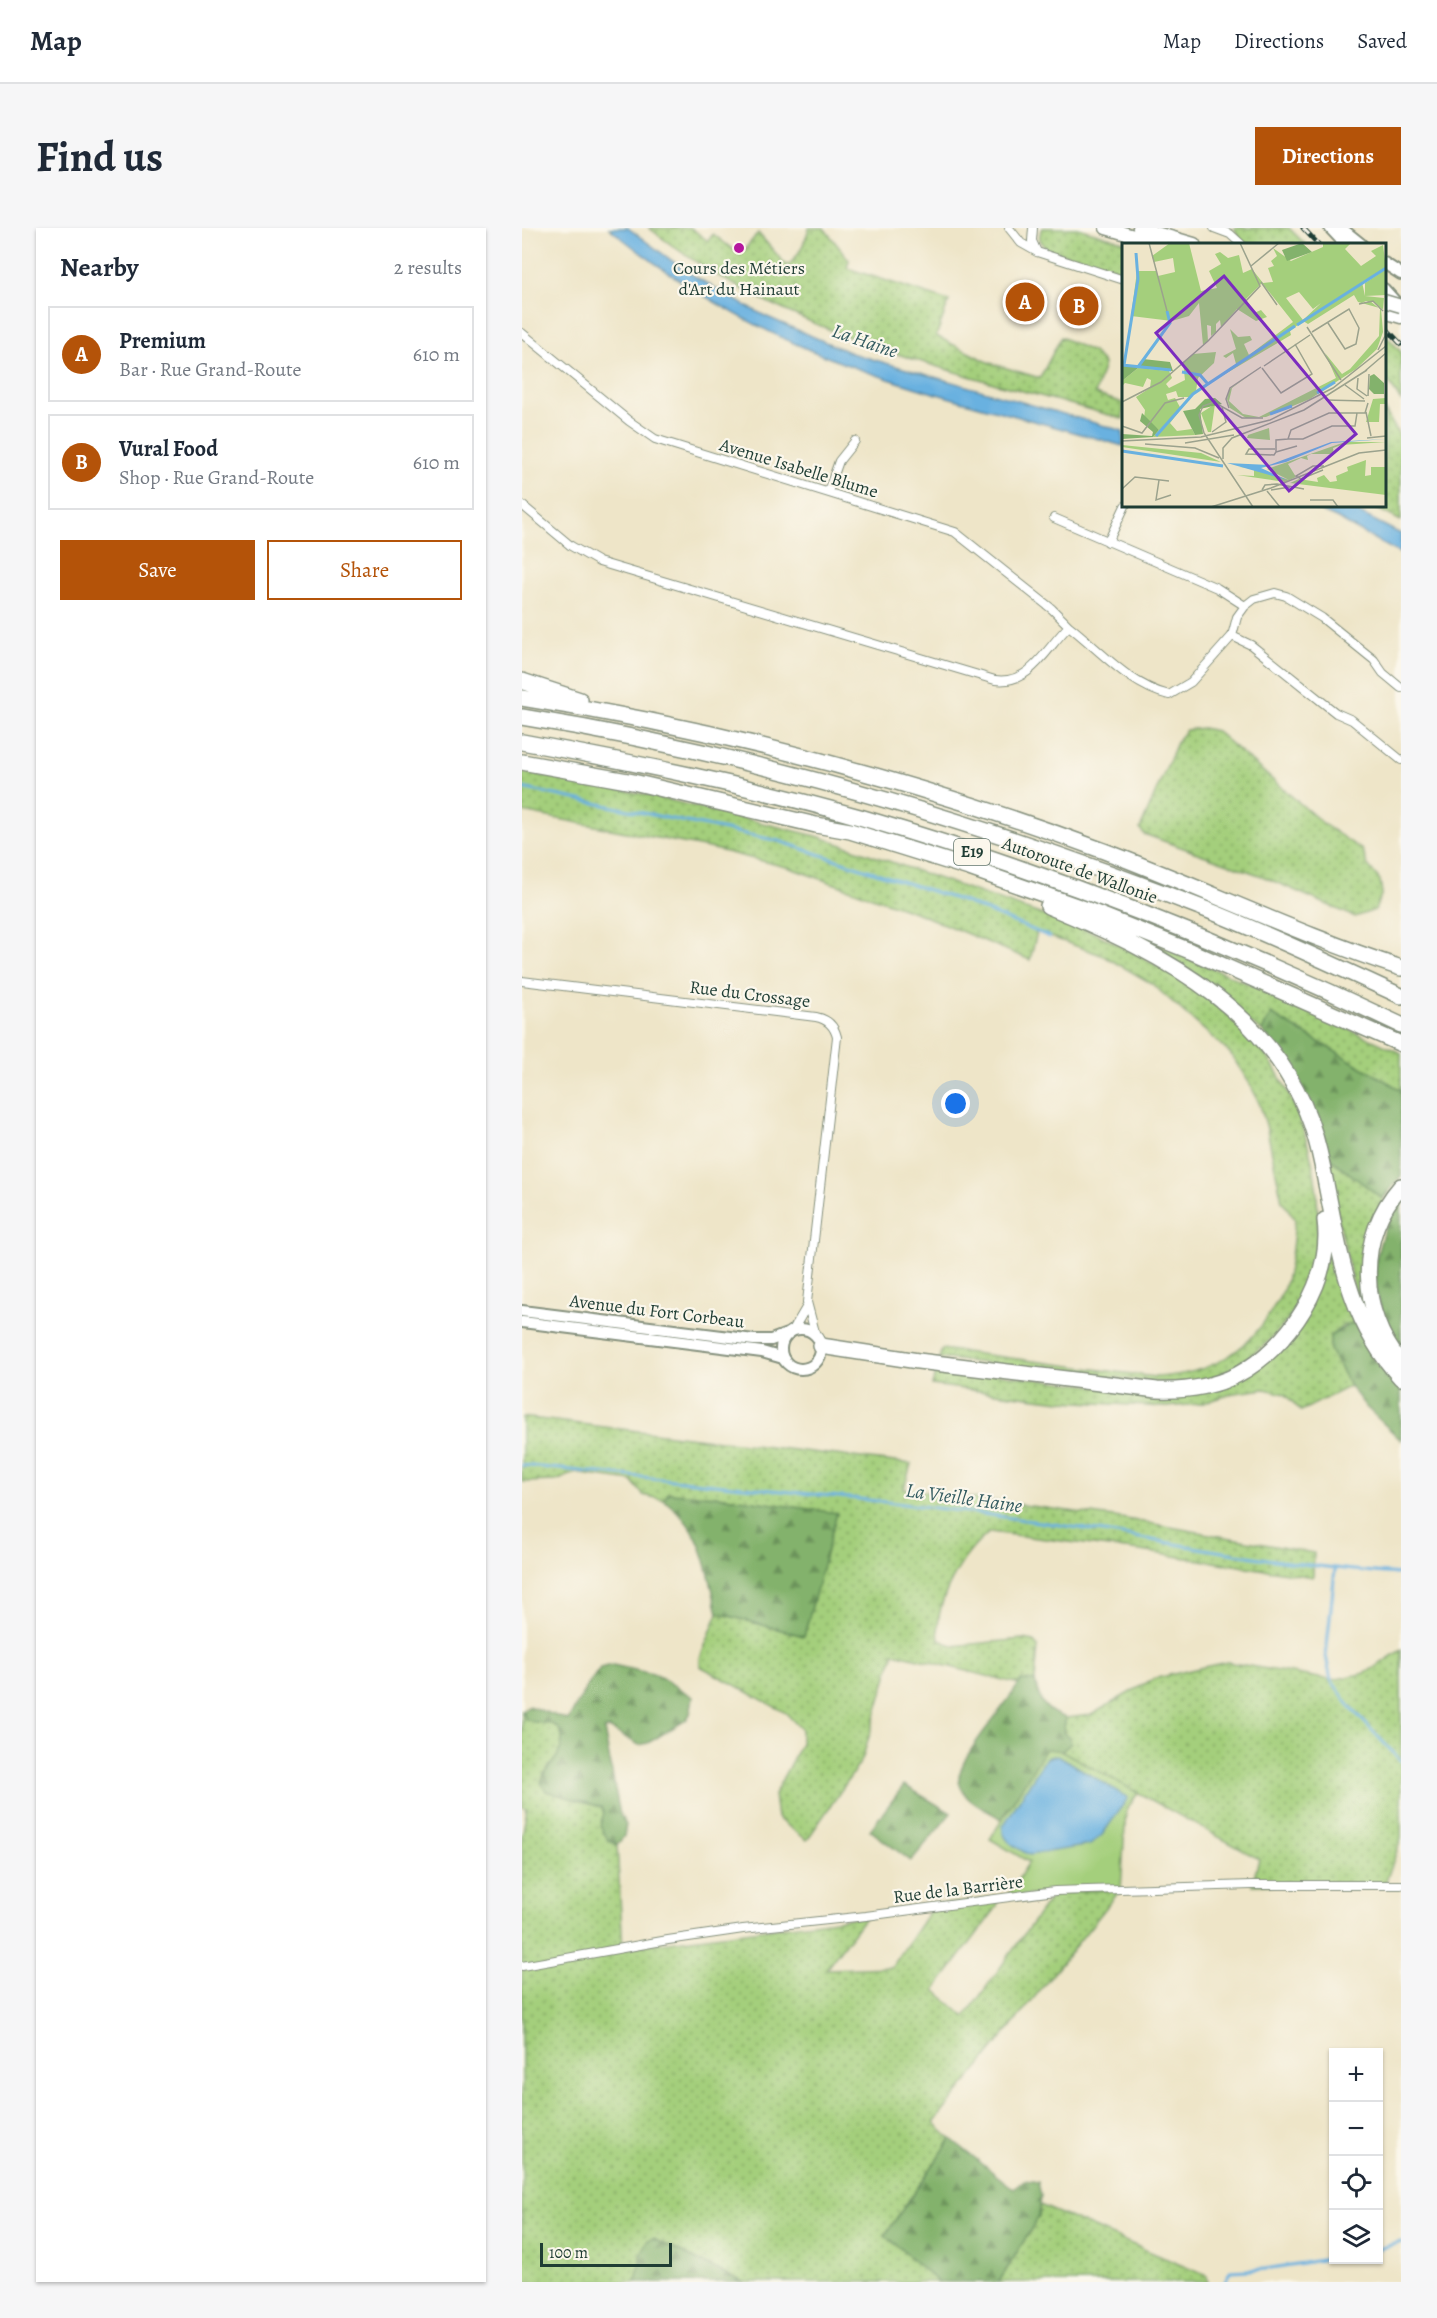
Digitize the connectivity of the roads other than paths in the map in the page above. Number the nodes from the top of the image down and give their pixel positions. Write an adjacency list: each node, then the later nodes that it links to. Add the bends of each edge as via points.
1 (1009, 228): 13 (street, via 1021,243)
2 (1033, 228): 13 (street, via 1032,241)
3 (1106, 228): 8 (main road)
4 (1139, 228): 9 (main road)
5 (1214, 228): 10 (street)
6 (1330, 228): 11 (street)
7 (1341, 228): 12 (street)
8 (1158, 243)
9 (1191, 243)
10 (1240, 243)
11 (1344, 243)
12 (1360, 243)
13 (1037, 252): 16 (street)
14 (1386, 264): 15 (street)
15 (1401, 274)
16 (1122, 279)
17 (1386, 291): 19 (street)
18 (1386, 302): 19 (main road, bridge)
19 (1401, 307)
20 (1386, 313): 21 (main road)
21 (1401, 317)
22 (522, 333): 24 (street, Avenue Isabelle Blume, via 656,439)
23 (855, 441): 24 (street, via 839,461)
24 (828, 492): 30 (street, Avenue Isabelle Blume, via 960,534)
25 (522, 505): 30 (street, via 593,560 995,680 1013,680 1028,672)
26 (1125, 507): 28 (street)
27 (1054, 518): 28 (street)
28 (1108, 542): 29 (street, via 1217,588)
29 (1245, 606): 31 (street, Avenue Isabelle Blume, via 1237,617); 33 (street, via 1275,593 1286,596 1346,636)
30 (1069, 626): 31 (street, Avenue Isabelle Blume, via 1138,682 1169,695 1191,682)
31 (1233, 636): 38 (street, via 1251,645)
32 (522, 681): 36 (highway)
33 (1401, 688)
34 (522, 698): 36 (highway)
35 (522, 717): 45 (highway, Autoroute de Wallonie / E19, via 759,766 986,830 1211,912)
36 (649, 721): 41 (highway, via 774,750 993,812)
37 (522, 742): 46 (highway, Autoroute de Wallonie / E19, via 753,790 974,853 1200,934)
38 (1401, 760)
39 (522, 762): 40 (highway, via 633,782)
40 (816, 825): 47 (highway, via 905,848 1084,909 1262,981); 48 (highway, via 1044,904 1138,945 1212,991 1274,1054 1293,1085 1310,1121)
41 (1322, 939): 42 (highway); 43 (highway)
42 (1401, 968)
43 (1401, 978)
44 (522, 981): 50 (street, Rue du Crossage, via 816,1017 831,1023 837,1037)
45 (1401, 996)
46 (1401, 1025)
47 (1401, 1044)
48 (1324, 1176): 54 (highway, via 1321,1193 1326,1234 1316,1282 1306,1305 1275,1346 1237,1375 1214,1384 1157,1390 907,1359); 57 (highway, via 1340,1257 1356,1307 1383,1359)
49 (1401, 1186): 56 (highway, via 1379,1218 1368,1271 1375,1319)
50 (807, 1306): 53 (street); 54 (street)
51 (522, 1311): 53 (street, Avenue du Fort Corbeau, via 754,1340 771,1340)
52 (522, 1322): 55 (street, Avenue du Fort Corbeau, via 762,1352)
53 (790, 1332): 54 (street, via 806,1329); 55 (street, via 781,1345)
54 (818, 1341): 55 (street, via 819,1358 810,1367 792,1367)
55 (783, 1358)
56 (1401, 1363)
57 (1401, 1378)
58 (1401, 1885): 59 (street, Rue de la Barrière, via 1055,1891 743,1929)
59 (522, 1966)

